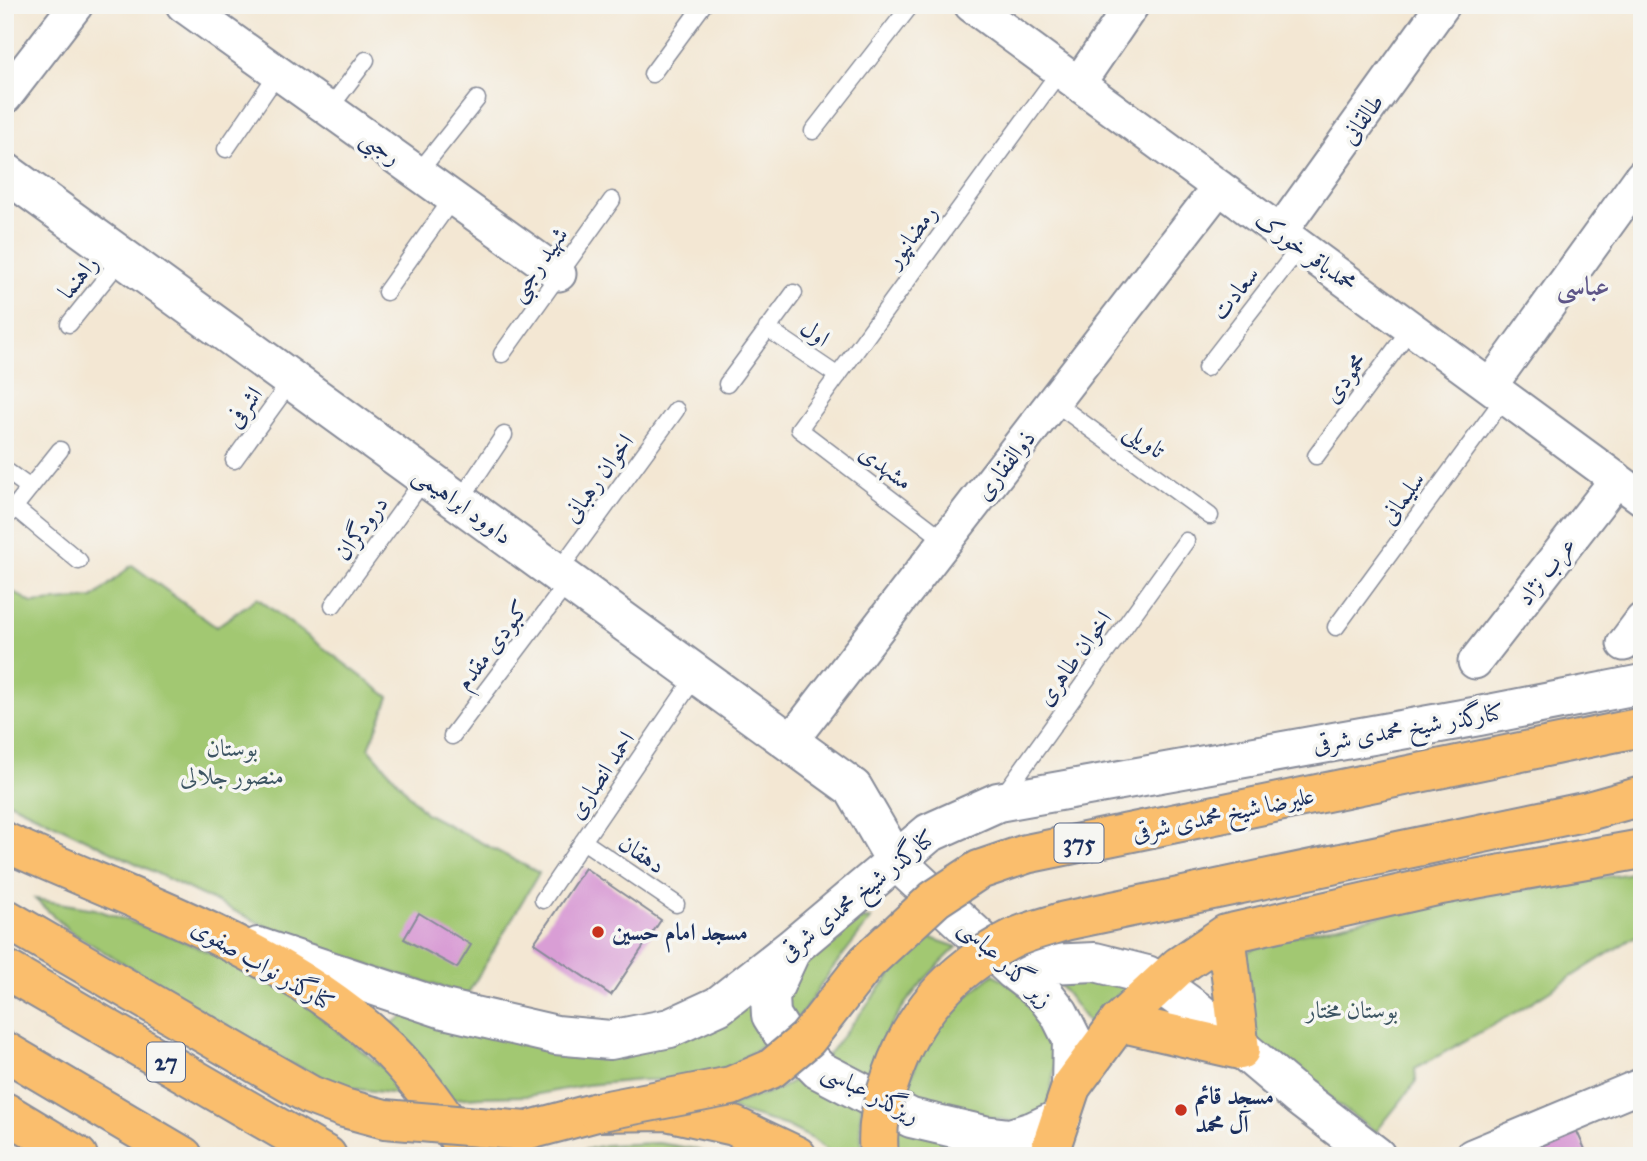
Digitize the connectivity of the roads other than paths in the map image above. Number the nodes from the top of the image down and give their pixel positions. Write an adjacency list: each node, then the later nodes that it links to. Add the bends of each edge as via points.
1 (76, 5): 12 (street)
2 (703, 5): 10 (lane)
3 (911, 5): 15 (lane)
4 (971, 5): 11 (street, محمدباقر خورک)
5 (1132, 5): 11 (street)
6 (1443, 5): 23 (street, طالقانی)
7 (201, 10): 9 (street, رجبی)
8 (366, 60): 14 (lane)
9 (278, 74): 14 (street, رجبی); 16 (lane)
10 (652, 74)
11 (1069, 77): 20 (street, محمدباقر خورک); 33 (lane, رمضانپور)
12 (5, 97)
13 (477, 99): 18 (lane)
14 (328, 109): 18 (street, رجبی)
15 (813, 131)
16 (226, 149)
17 (5, 173): 24 (street, داوود ابراهیمی)
18 (418, 173): 21 (street, رجبی)
19 (1642, 176): 36 (street)
20 (1219, 187): 23 (street, محمدباقر خورک); 37 (street, ذوالفقاری)
21 (453, 198): 25 (street, رجبی); 26 (lane)
22 (612, 200): 25 (lane, شهید رجبی)
23 (1290, 239): 30 (street, محمدباقر خورک); 32 (lane, سعادت)
24 (122, 258): 28 (lane, راهنما); 34 (street, داوود ابراهیمی)
25 (559, 274): 31 (lane, شهید رجبی)
26 (386, 292)
27 (794, 293): 29 (lane, اول)
28 (69, 324)
29 (768, 328): 33 (lane, اول); 35 (lane, اول)
30 (1411, 328): 36 (street, محمدباقر خورک); 42 (lane, محمودی)
31 (502, 354)
32 (1206, 368)
33 (838, 376): 39 (lane, رمضانپور)
34 (292, 380): 43 (lane, اشرفی); 45 (street, داوود ابراهیمی)
35 (727, 384)
36 (1497, 391): 47 (street, محمدباقر خورک); 56 (lane, سلیمانی)
37 (1054, 402): 50 (lane, تاویلی); 51 (street, ذوالفقاری)
38 (676, 410): 54 (lane, اخوان رهبانی)
39 (799, 429): 51 (lane, مشهدی)
40 (504, 435): 48 (lane)
41 (61, 450): 46 (lane)
42 (1315, 456)
43 (234, 460)
44 (5, 470): 46 (lane)
45 (426, 477): 48 (street, داوود ابراهیمی); 55 (lane, درودگران)
46 (30, 488): 49 (lane)
47 (1630, 488): 57 (street, عرب نژاد)
48 (459, 502): 54 (street, داوود ابراهیمی)
49 (10, 513): 53 (lane)
50 (1210, 516)
51 (946, 541): 62 (street, ذوالفقاری)
52 (1186, 541): 64 (lane, اخوان طاهری)
53 (79, 561)
54 (563, 577): 58 (street, داوود ابراهیمی); 61 (lane, کبودی مقدم)
55 (333, 605)
56 (1336, 627)
57 (1475, 662)
58 (697, 674): 62 (street, داوود ابراهیمی); 65 (lane, احمد انصاری)
59 (1642, 684): 64 (street, کنارگذر شیخ محمدی شرقی)
60 (1642, 727): 84 (main road, علیرضا شیخ محمدی شرقی / 375, bridge, via 1026,854 979,870 935,899 867,962 807,1039 771,1069 730,1086)
61 (452, 736)
62 (790, 742): 68 (street, داوود ابراهیمی, via 853,788)
63 (1642, 796): 92 (main road, bridge, via 1065,920 1011,939 943,986 919,1018 897,1059 883,1100 876,1131)
64 (998, 802): 68 (street, کنارگذر شیخ محمدی شرقی, via 929,833)
65 (583, 841): 69 (lane, احمد انصاری); 70 (lane, دهقان)
66 (5, 842): 72 (main road, کنارگذر نواب صفوی)
67 (1642, 849): 73 (main road, via 1441,885)
68 (895, 860): 74 (street, کنارگذر شیخ محمدی شرقی); 76 (street, زیر گذر عباسی)
69 (543, 900)
70 (676, 904)
71 (5, 918): 85 (main road, bridge, via 310,1095 385,1119)
72 (218, 934): 74 (street, کنارگذر شیخ محمدی شرقی, via 444,1009 556,1035 610,1040 670,1028 718,1006); 89 (main road, کنارگذر نواب صفوی, via 306,985 380,1041 416,1080)
73 (1226, 934): 77 (main road); 79 (main road)
74 (792, 948): 82 (street, ریزگذر عباسی, via 770,996 771,1014 819,1070 911,1118 984,1135 1010,1138 1033,1131)
75 (5, 969): 88 (main road, 27)
76 (1014, 971): 77 (street, via 1063,962 1095,962 1147,975); 82 (street, زیر گذر عباسی, via 1044,994 1072,1039)
77 (1160, 984): 78 (main road); 79 (street)
78 (1119, 1021): 79 (main road); 82 (main road)
79 (1240, 1050): 94 (street)
80 (5, 1051): 87 (main road)
81 (1642, 1085): 95 (street)
82 (1066, 1103): 93 (main road)
83 (5, 1112): 86 (main road)
84 (597, 1112): 85 (main road); 91 (main road, bridge, via 666,1111 707,1120 734,1126)
85 (526, 1132): 90 (main road)
86 (78, 1156)
87 (183, 1156)
88 (327, 1156)
89 (471, 1156)
90 (478, 1156)
91 (797, 1156)
92 (878, 1156)
93 (1048, 1156)
94 (1376, 1156)
95 (1472, 1156)

